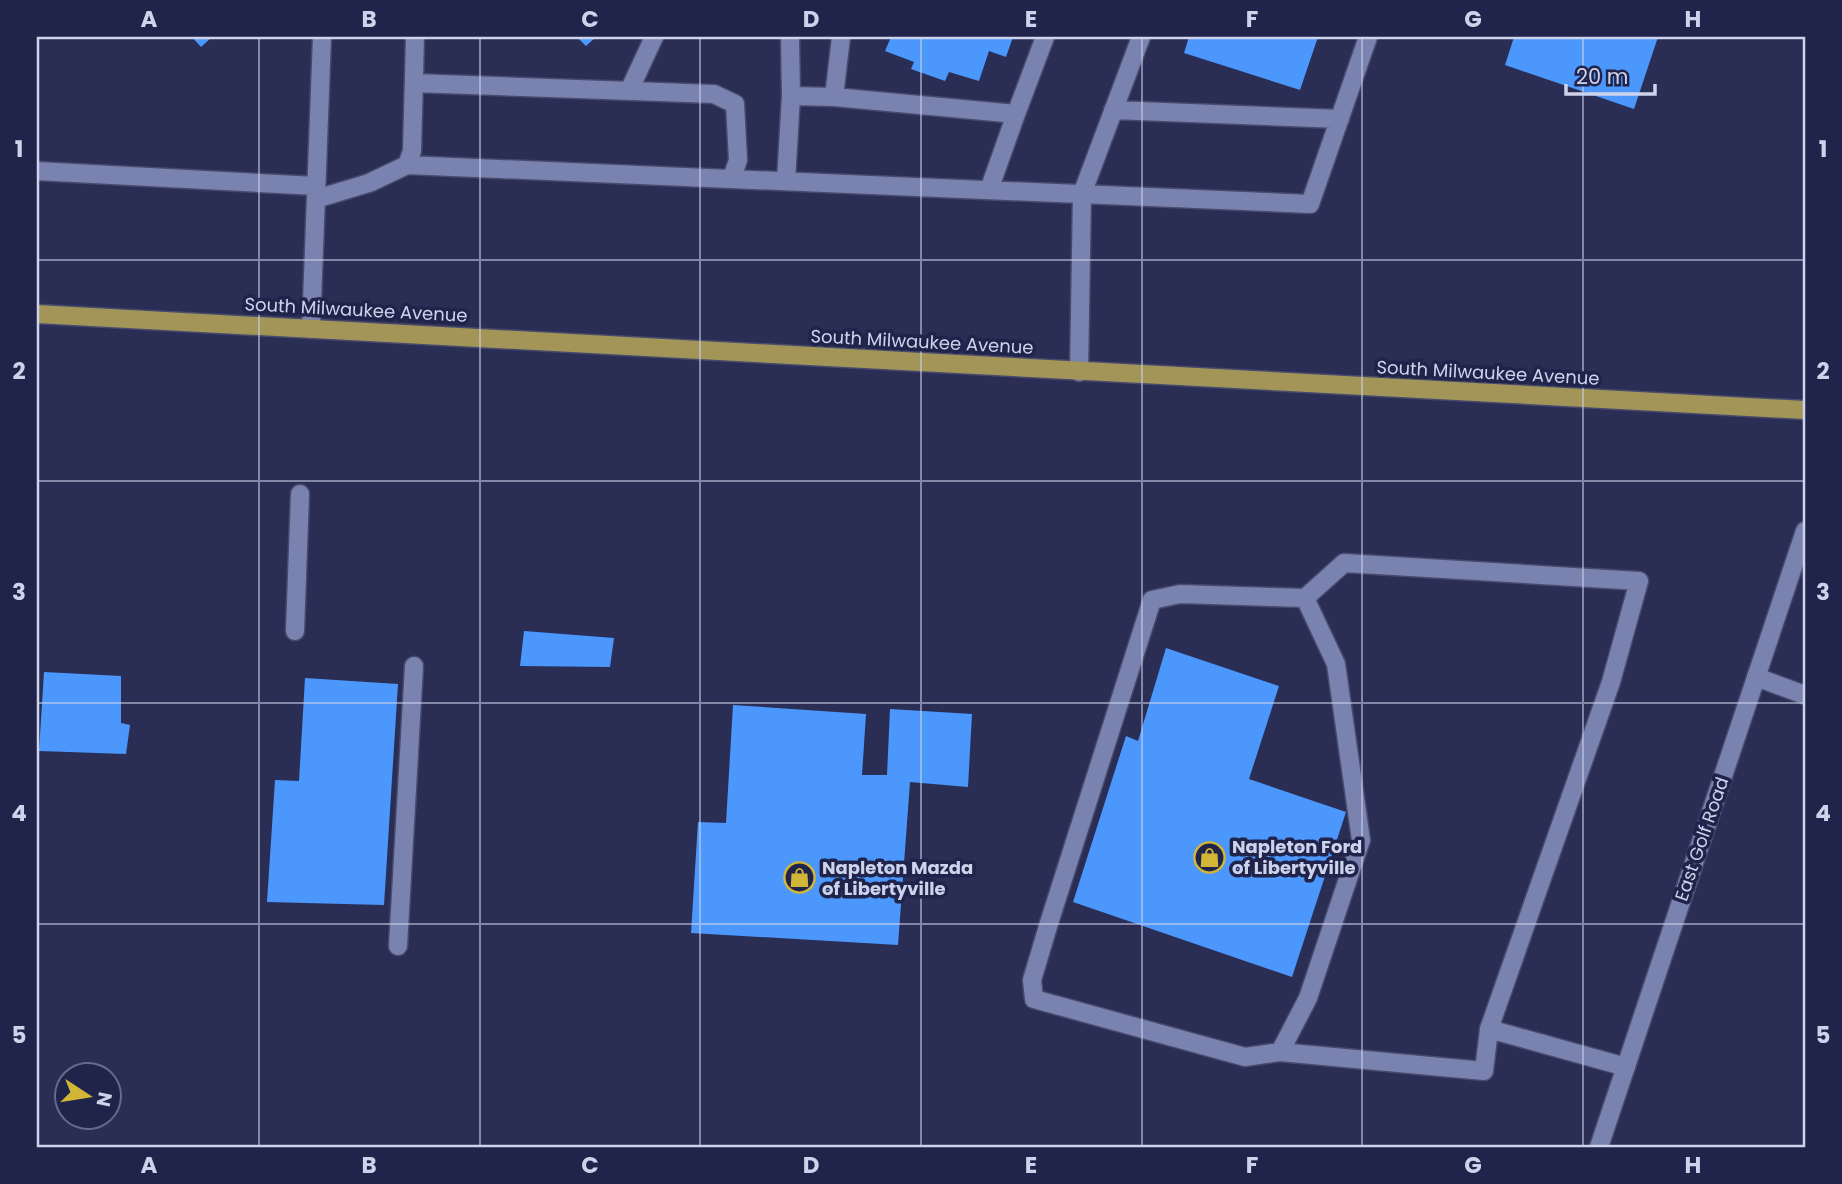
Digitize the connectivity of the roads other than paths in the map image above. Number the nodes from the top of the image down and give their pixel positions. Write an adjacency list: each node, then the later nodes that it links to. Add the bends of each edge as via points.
1 (322, 37): 21 (street)
2 (415, 37): 9 (street)
3 (654, 37): 10 (street)
4 (790, 37): 11 (street)
5 (841, 37): 12 (street)
6 (1045, 37): 14 (street)
7 (1141, 37): 13 (street)
8 (1368, 37): 15 (street)
9 (414, 83): 10 (street); 16 (street, via 412,151)
10 (629, 91): 18 (street, via 714,94 735,104 738,160)
11 (791, 96): 12 (street); 19 (street)
12 (834, 97): 14 (street)
13 (1113, 110): 15 (street); 22 (street)
14 (1016, 114): 20 (street)
15 (1340, 118): 22 (street, via 1310,204)
16 (407, 164): 18 (street); 21 (street, via 369,183)
17 (37, 171): 21 (street)
18 (732, 178): 19 (street)
19 (786, 181): 20 (street)
20 (989, 190): 22 (street)
21 (316, 193): 24 (street)
22 (1082, 194): 25 (street)
23 (37, 314): 24 (main road, South Milwaukee Avenue)
24 (311, 329): 25 (main road, South Milwaukee Avenue)
25 (1079, 372): 26 (main road, South Milwaukee Avenue)
26 (1805, 410)
27 (300, 494): 30 (street)
28 (1805, 531): 32 (street, East Golf Road)
29 (1305, 598): 35 (street, via 1344,564 1639,581 1611,682); 36 (street, via 1336,664 1361,840 1308,998); 36 (street, via 1180,594 1152,600 1032,980 1034,999 1245,1057)
30 (295, 631)
31 (414, 666): 34 (street)
32 (1756, 677): 33 (street); 37 (street, East Golf Road)
33 (1805, 695)
34 (398, 946)
35 (1489, 1028): 36 (street, via 1484,1071); 37 (street)
36 (1280, 1052)
37 (1626, 1067): 38 (street, East Golf Road)
38 (1599, 1147)

